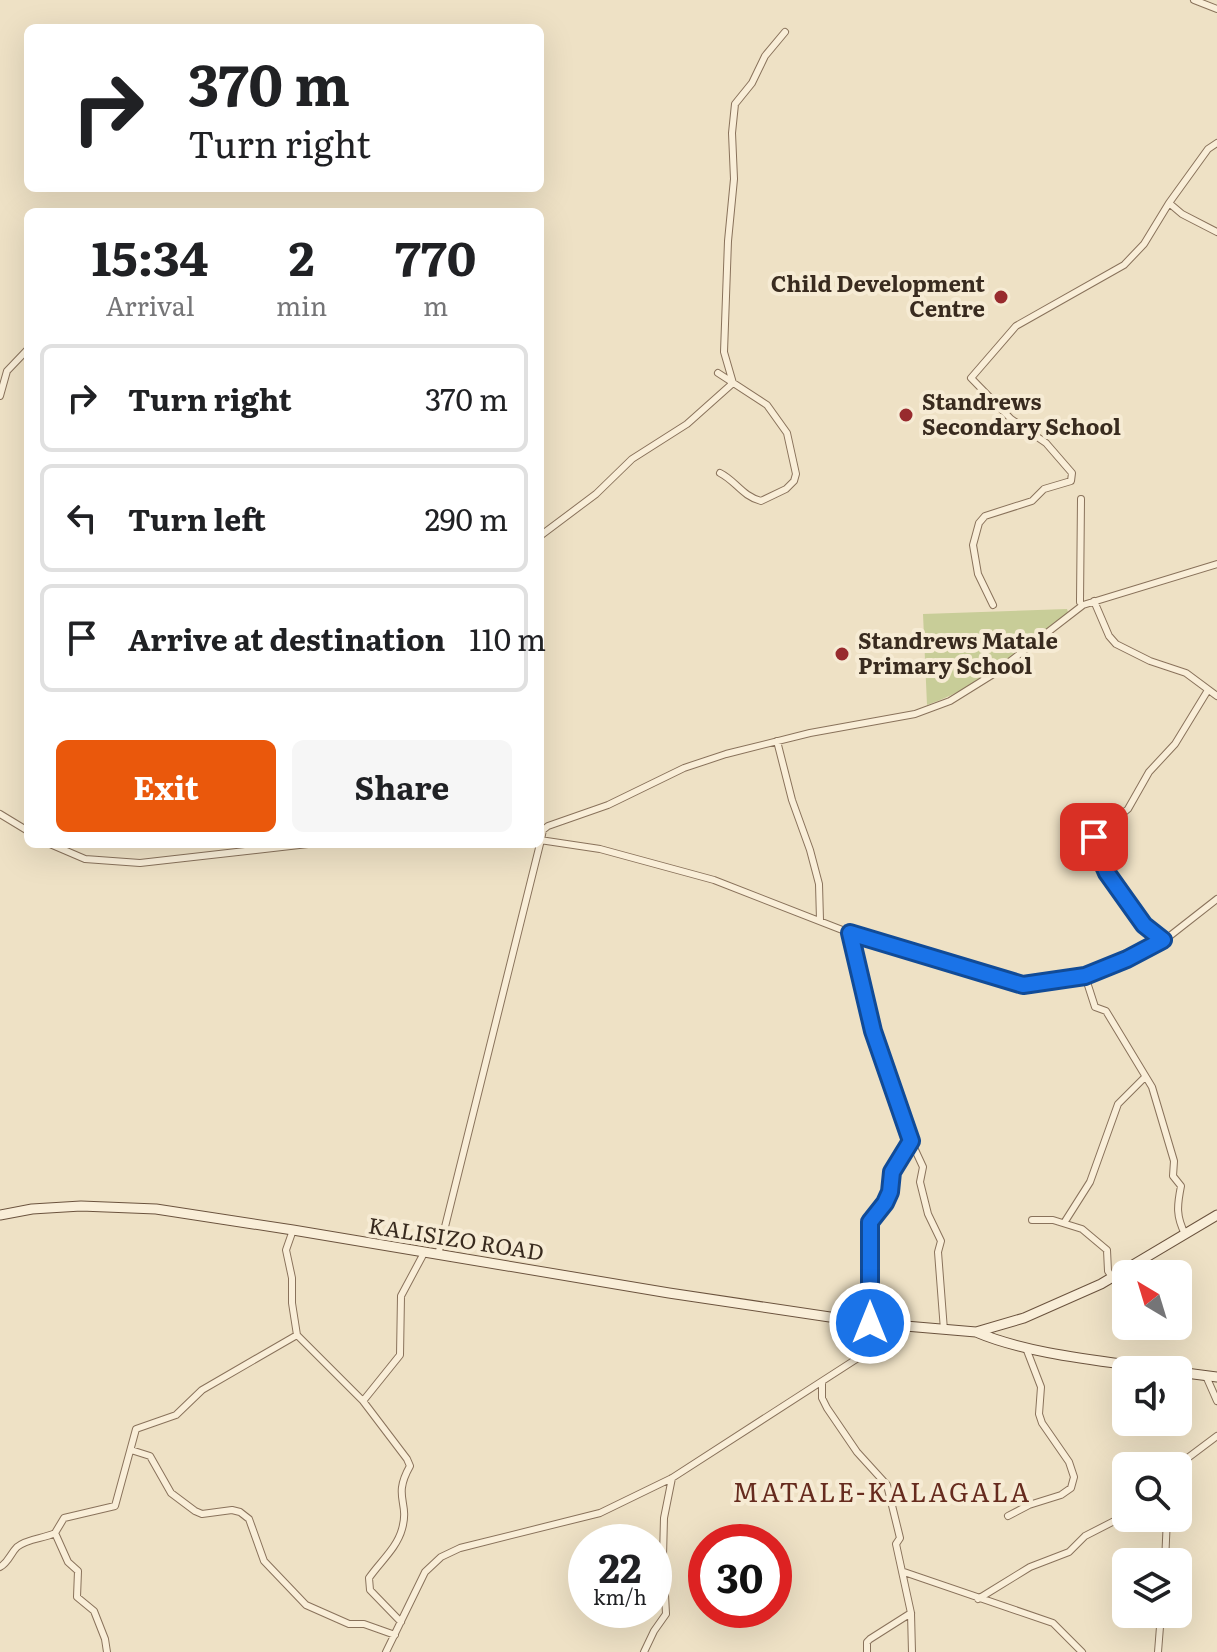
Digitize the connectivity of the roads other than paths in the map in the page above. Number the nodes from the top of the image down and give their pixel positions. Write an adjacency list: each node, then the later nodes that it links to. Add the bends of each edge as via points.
1 (1194, 0): 2 (street)
2 (1217, 9)
3 (785, 32): 9 (street, via 735,104 724,352)
4 (1217, 143): 5 (street)
5 (1169, 203): 6 (street); 17 (street, via 1124,265 1016,326 971,378 1011,419 1046,443 1072,473 1071,481 979,523 973,545 978,574)
6 (1217, 232)
7 (24, 353): 10 (street, via 7,371)
8 (718, 373): 9 (street)
9 (733, 383): 11 (street, via 767,405 780,422 796,474 791,486 761,501 746,496 734,480); 13 (street)
10 (0, 396)
11 (720, 473)
12 (1081, 499): 16 (street)
13 (544, 533)
14 (1217, 564): 15 (street)
15 (1094, 601): 18 (street, via 1116,644 1186,673); 20 (street, via 950,701 915,714)
16 (1080, 602)
17 (993, 605)
18 (1208, 690): 19 (street); 31 (street, via 1128,809 1093,841 1107,873 1144,925)
19 (1217, 696)
20 (777, 741): 23 (street, via 684,768); 29 (street, via 819,884)
21 (0, 814): 22 (street)
22 (24, 829)
23 (544, 829)
24 (544, 842): 29 (street, via 600,849 714,880)
25 (59, 848): 26 (street, via 85,859 140,863)
26 (273, 848)
27 (539, 848): 42 (street)
28 (1217, 899): 31 (street)
29 (820, 920): 30 (street)
30 (850, 933): 32 (street, via 1023,985); 34 (street, via 873,1031)
31 (1163, 940): 32 (street)
32 (1085, 976): 33 (street, via 1095,1007 1106,1011)
33 (1144, 1078): 38 (street, via 1118,1104 1090,1182); 40 (street, via 1152,1087 1174,1161 1173,1176 1181,1186 1176,1208)
34 (911, 1141): 45 (street, via 892,1172 885,1203 870,1222); 47 (street, via 923,1167 920,1182 928,1214 941,1241)
35 (0, 1215): 39 (street, KALISIZO ROAD, via 123,1206)
36 (1217, 1215): 40 (street)
37 (1032, 1220): 38 (street)
38 (1064, 1223): 44 (street, via 1082,1229 1107,1250)
39 (293, 1230): 41 (street, KALISIZO ROAD); 49 (street, via 286,1250)
40 (1185, 1234): 43 (street)
41 (424, 1253): 42 (street, KALISIZO ROAD); 56 (street, via 401,1296 400,1355)
42 (438, 1255): 45 (street, KALISIZO ROAD)
43 (1141, 1260)
44 (1112, 1277): 48 (street, via 1024,1318)
45 (870, 1323): 46 (street, KALISIZO ROAD)
46 (906, 1327): 47 (street, KALISIZO ROAD); 55 (street)
47 (944, 1330): 48 (street, KALISIZO ROAD)
48 (976, 1332): 50 (street)
49 (297, 1335): 56 (street); 59 (street, via 202,1390 176,1415 140,1426)
50 (1026, 1348): 51 (street); 62 (street, via 1041,1387 1042,1423 1074,1477 1071,1488 1061,1495)
51 (1112, 1362)
52 (1192, 1374): 53 (street)
53 (1206, 1376): 54 (street); 57 (street)
54 (1217, 1377)
55 (822, 1382): 61 (street); 66 (street, via 827,1408 887,1485)
56 (363, 1401): 69 (street, via 410,1466 401,1480 402,1532 369,1578 370,1590)
57 (1217, 1401)
58 (1217, 1436): 60 (street)
59 (131, 1450): 64 (street, via 115,1506 64,1518); 71 (street, via 150,1456 171,1493 195,1511 232,1510 249,1519 264,1561 306,1605 349,1624)
60 (1192, 1455)
61 (672, 1478): 69 (street, via 600,1513 441,1557 425,1572); 74 (street, via 664,1518 666,1614)
62 (1008, 1516)
63 (1112, 1522): 67 (street, via 1085,1536 1069,1552 1030,1567)
64 (55, 1533): 65 (street, via 26,1541); 72 (street, via 78,1571 77,1597 94,1611)
65 (0, 1567)
66 (904, 1572): 67 (street); 68 (street)
67 (978, 1599): 77 (street, via 1053,1623)
68 (911, 1613): 75 (street, via 870,1639); 76 (street)
69 (401, 1622): 71 (street)
70 (1160, 1628): 78 (street)
71 (395, 1635): 73 (street)
72 (107, 1652)
73 (386, 1652)
74 (644, 1652)
75 (867, 1652)
76 (912, 1652)
77 (1082, 1652)
78 (1158, 1652)

